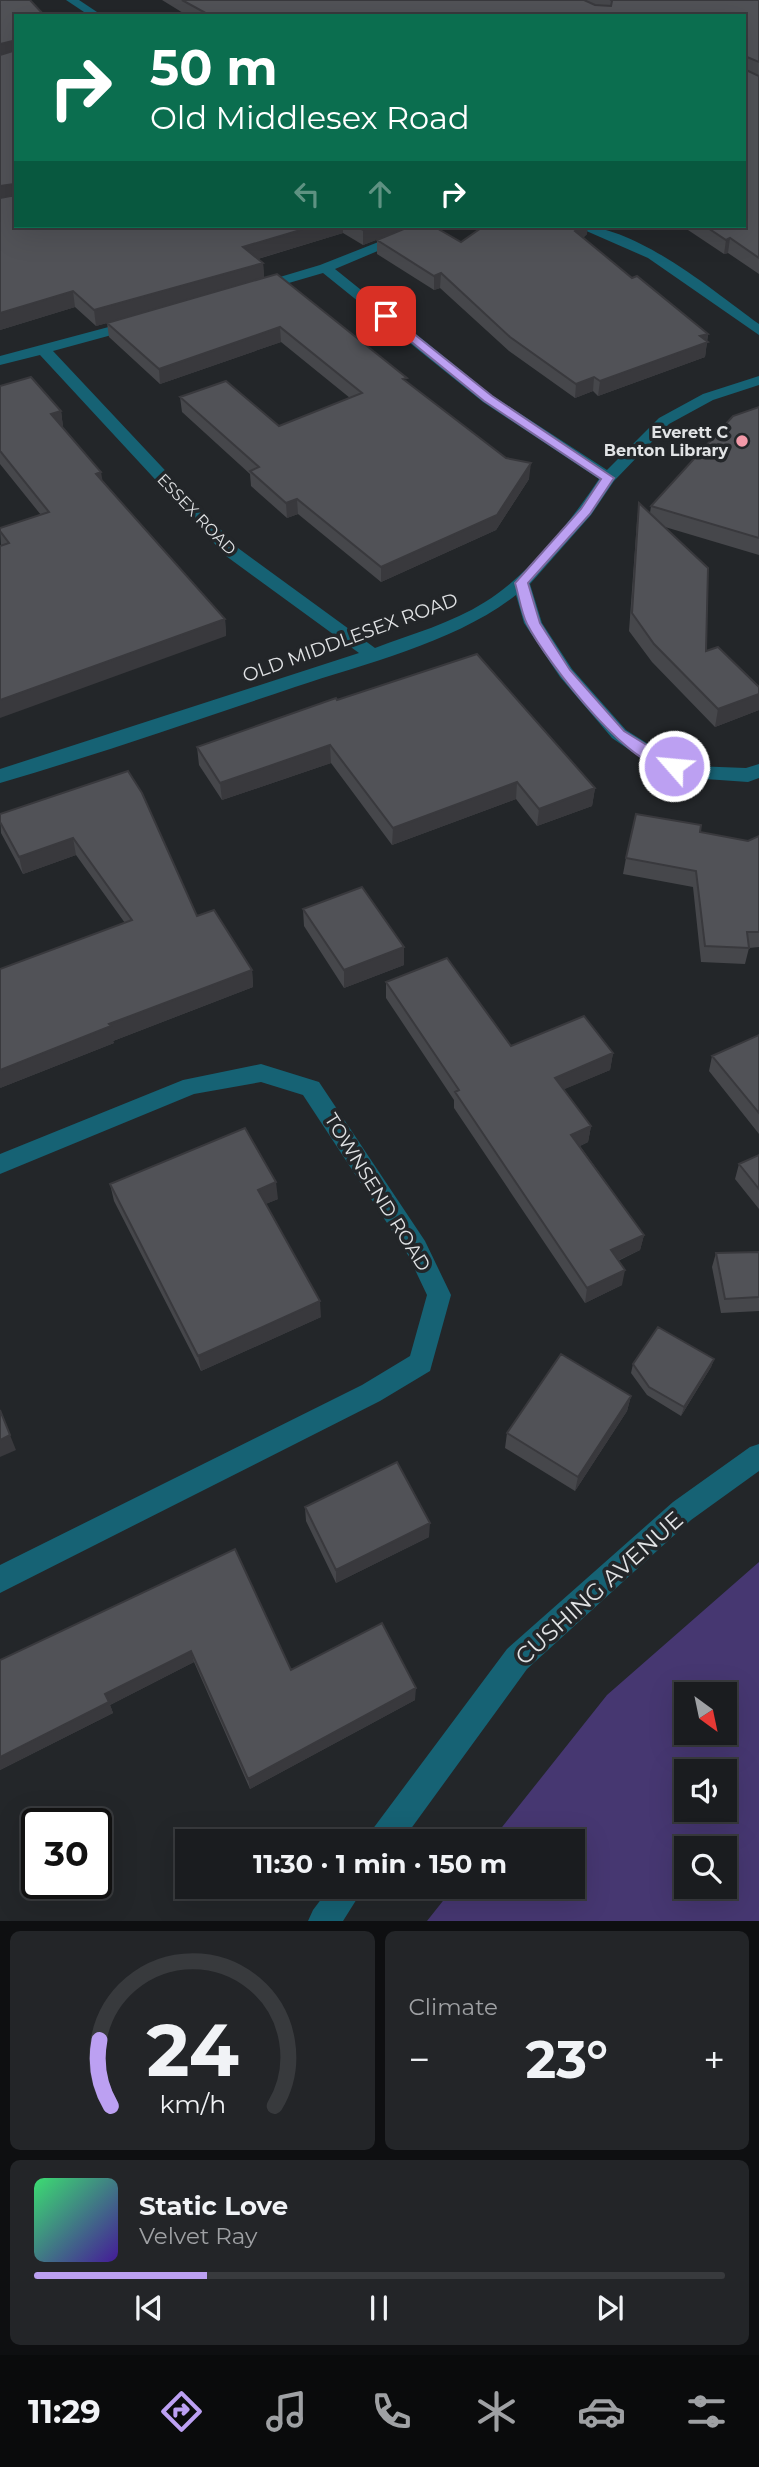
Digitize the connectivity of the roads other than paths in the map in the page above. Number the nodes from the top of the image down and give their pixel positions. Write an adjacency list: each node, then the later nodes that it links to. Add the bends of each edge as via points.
1 (71, 0): 2 (street)
2 (95, 14)
3 (425, 228): 5 (street)
4 (587, 228): 8 (street, via 653,256)
5 (325, 268): 6 (street); 12 (street, via 488,399)
6 (246, 292)
7 (153, 318): 9 (street)
8 (759, 331)
9 (43, 349): 10 (street); 14 (street, ESSEX ROAD, via 232,552)
10 (0, 361)
11 (759, 380): 12 (street, OLD MIDDLESEX ROAD, via 708,397 664,421)
12 (608, 478): 13 (street, OLD MIDDLESEX ROAD, via 585,512)
13 (522, 583): 14 (street, OLD MIDDLESEX ROAD, via 491,606 450,626); 15 (street, via 533,623 566,673 619,734 657,760 691,772 748,775)
14 (373, 655): 16 (street, OLD MIDDLESEX ROAD)
15 (759, 770)
16 (0, 776)
17 (0, 1164): 19 (street, TOWNSEND ROAD, via 191,1086 261,1073 311,1088 417,1248 439,1295 421,1363)
18 (759, 1455): 20 (street, CUSHING AVENUE, via 682,1511 517,1659)
19 (0, 1579)
20 (392, 1829)
21 (340, 1899): 22 (street)
22 (324, 1921)

